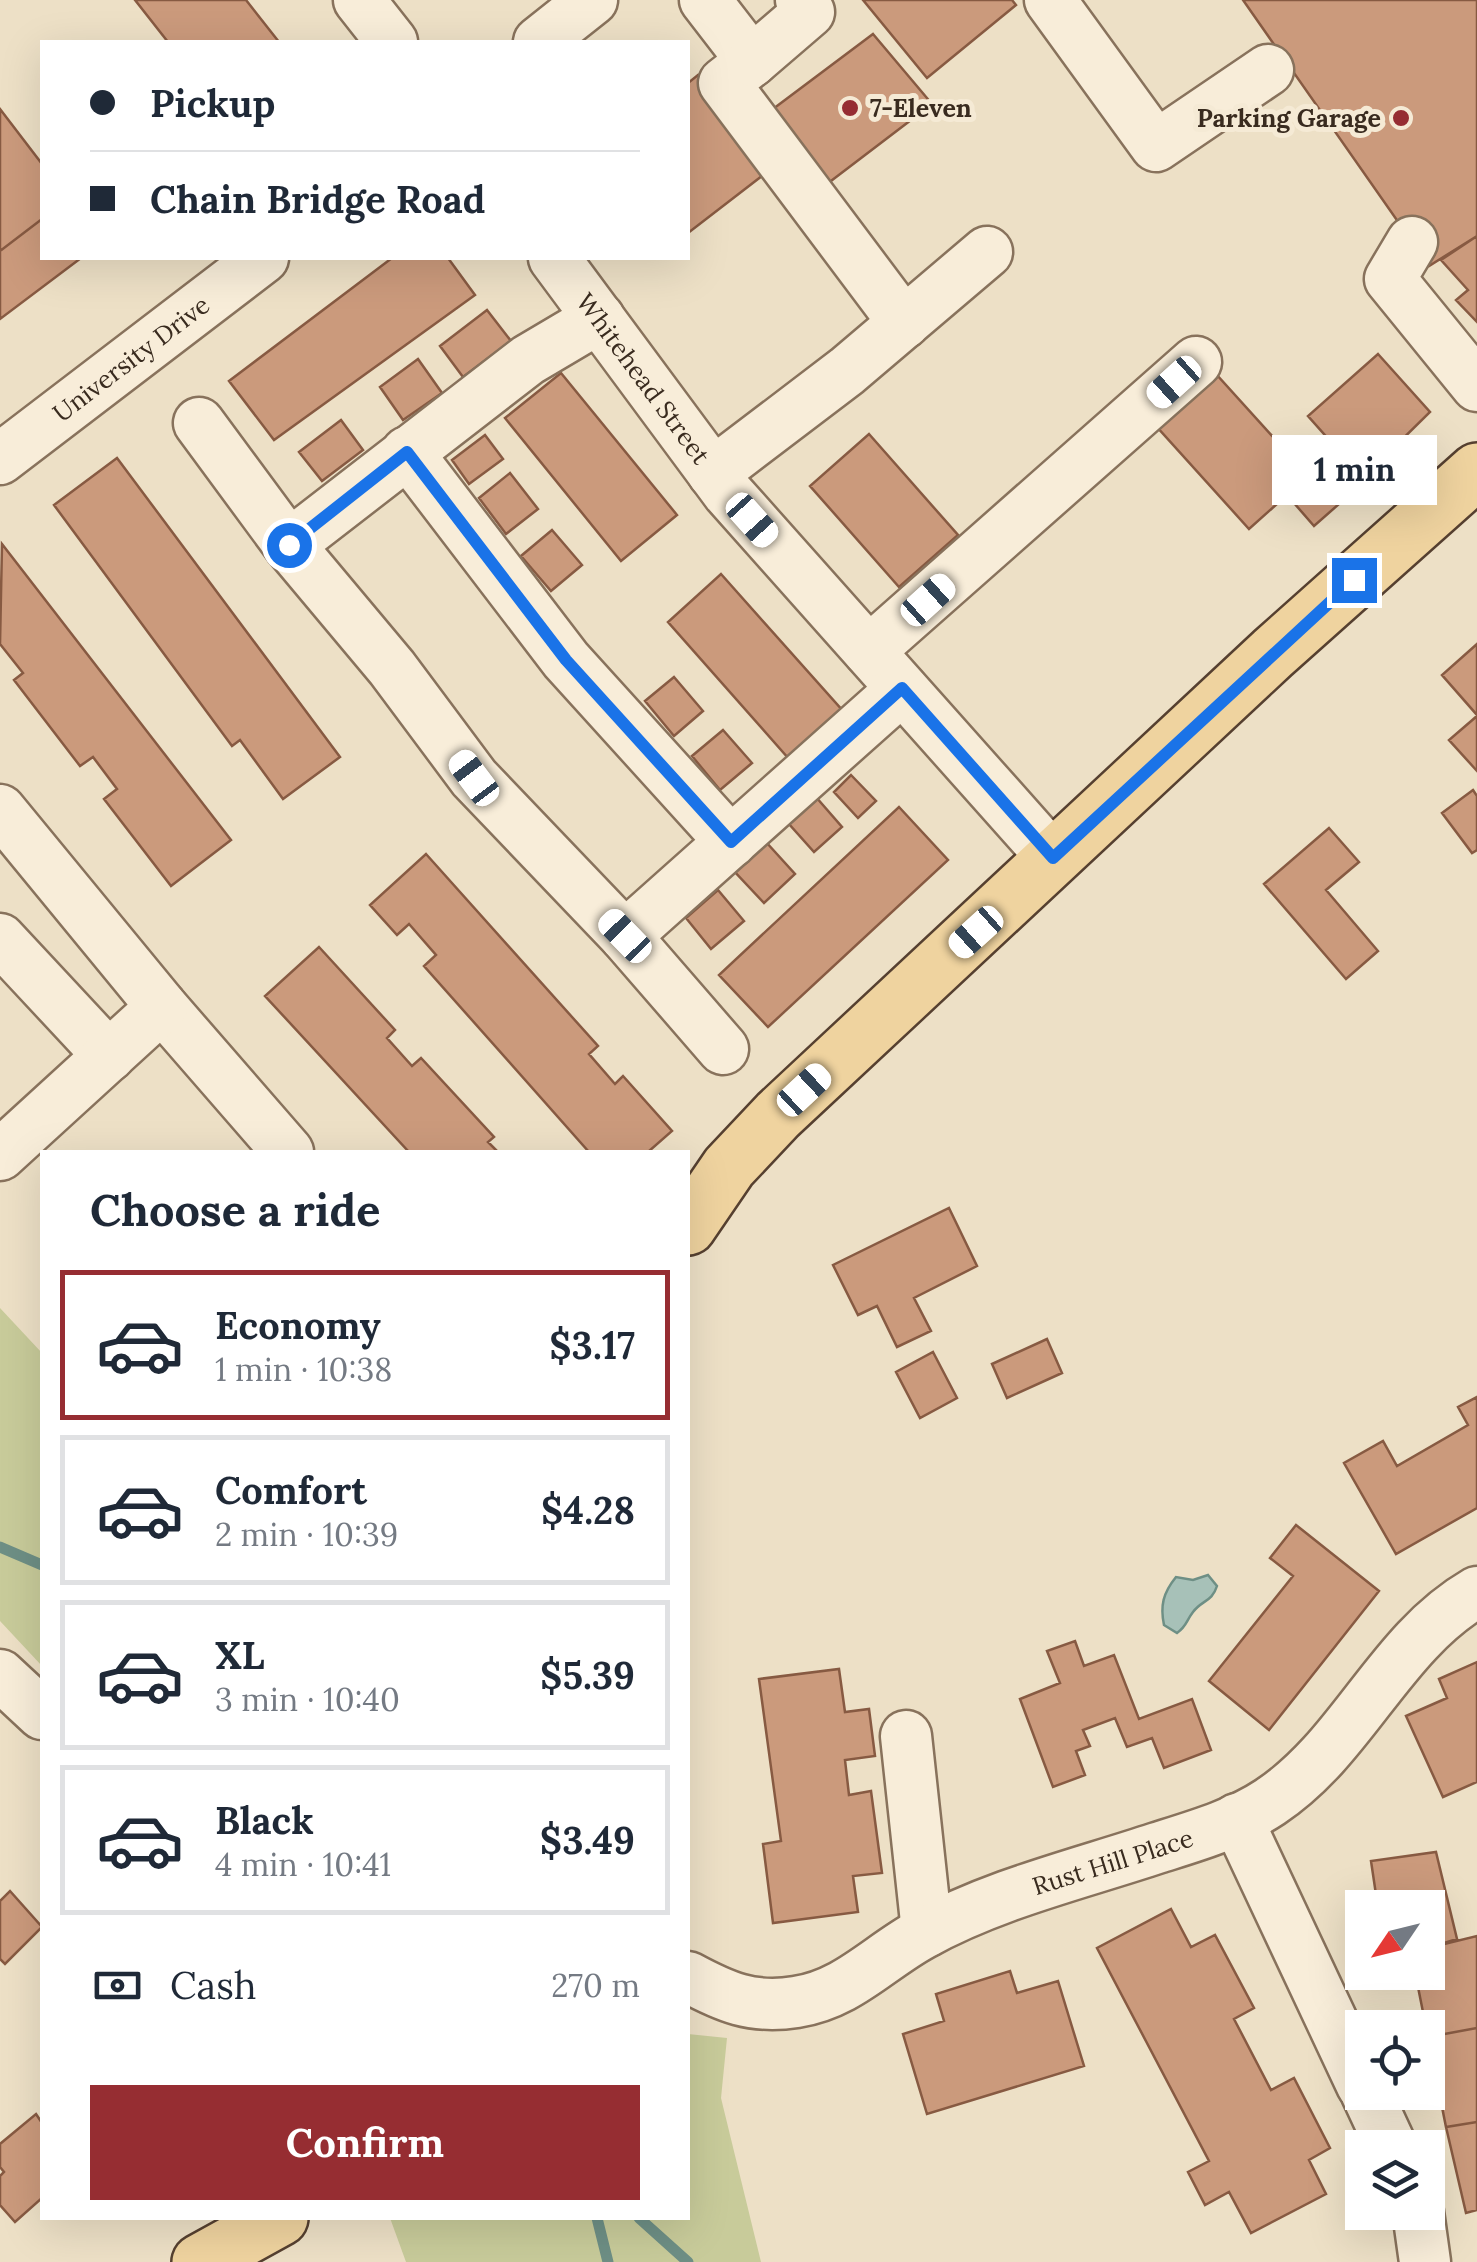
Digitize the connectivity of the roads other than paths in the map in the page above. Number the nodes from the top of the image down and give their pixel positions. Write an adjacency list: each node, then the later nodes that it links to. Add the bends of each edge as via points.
1 (360, 0): 6 (street)
2 (592, 0): 7 (street)
3 (705, 0): 8 (street)
4 (800, 0): 8 (street, via 810,12)
5 (1050, 0): 9 (street, via 1156,146)
6 (390, 40)
7 (542, 40)
8 (752, 61): 15 (street, via 724,84)
9 (1268, 70)
10 (1412, 242): 17 (street, via 1390,279)
11 (987, 252): 15 (street)
12 (260, 260): 20 (street, University Drive)
13 (555, 260): 14 (street, Whitehead Street)
14 (598, 318): 19 (street, via 528,360); 22 (street, Whitehead Street)
15 (904, 323): 22 (street)
16 (1196, 362): 24 (street)
17 (1477, 386)
18 (199, 423): 23 (street)
19 (407, 452): 23 (street); 27 (street, via 566,660)
20 (0, 458)
21 (1477, 471): 28 (main road)
22 (713, 473): 24 (street, Whitehead Street)
23 (289, 545): 29 (street, via 474,778)
24 (869, 651): 25 (street, Whitehead Street)
25 (902, 688): 27 (street); 28 (street, Whitehead Street)
26 (0, 810): 31 (street)
27 (731, 842): 29 (street)
28 (1053, 858): 36 (main road, via 778,1114 729,1167)
29 (625, 936): 32 (street)
30 (0, 939): 33 (street)
31 (162, 1008): 33 (street); 34 (street)
32 (723, 1048)
33 (109, 1056): 35 (street)
34 (286, 1150)
35 (0, 1155)
36 (690, 1224)
37 (1477, 1592): 41 (street, Rust Hill Place, via 1408,1647 1314,1764 1270,1802)
38 (0, 1675): 39 (street)
39 (40, 1712)
40 (906, 1736): 42 (street)
41 (1237, 1818): 42 (street, Rust Hill Place); 44 (street)
42 (927, 1931): 43 (street, Rust Hill Place, via 847,1986 793,2003 727,1999)
43 (690, 1978)
44 (1345, 2048)
45 (242, 2220): 48 (main road)
46 (276, 2220): 49 (main road)
47 (1421, 2230): 50 (street)
48 (192, 2262)
49 (200, 2262)
50 (1425, 2262)

